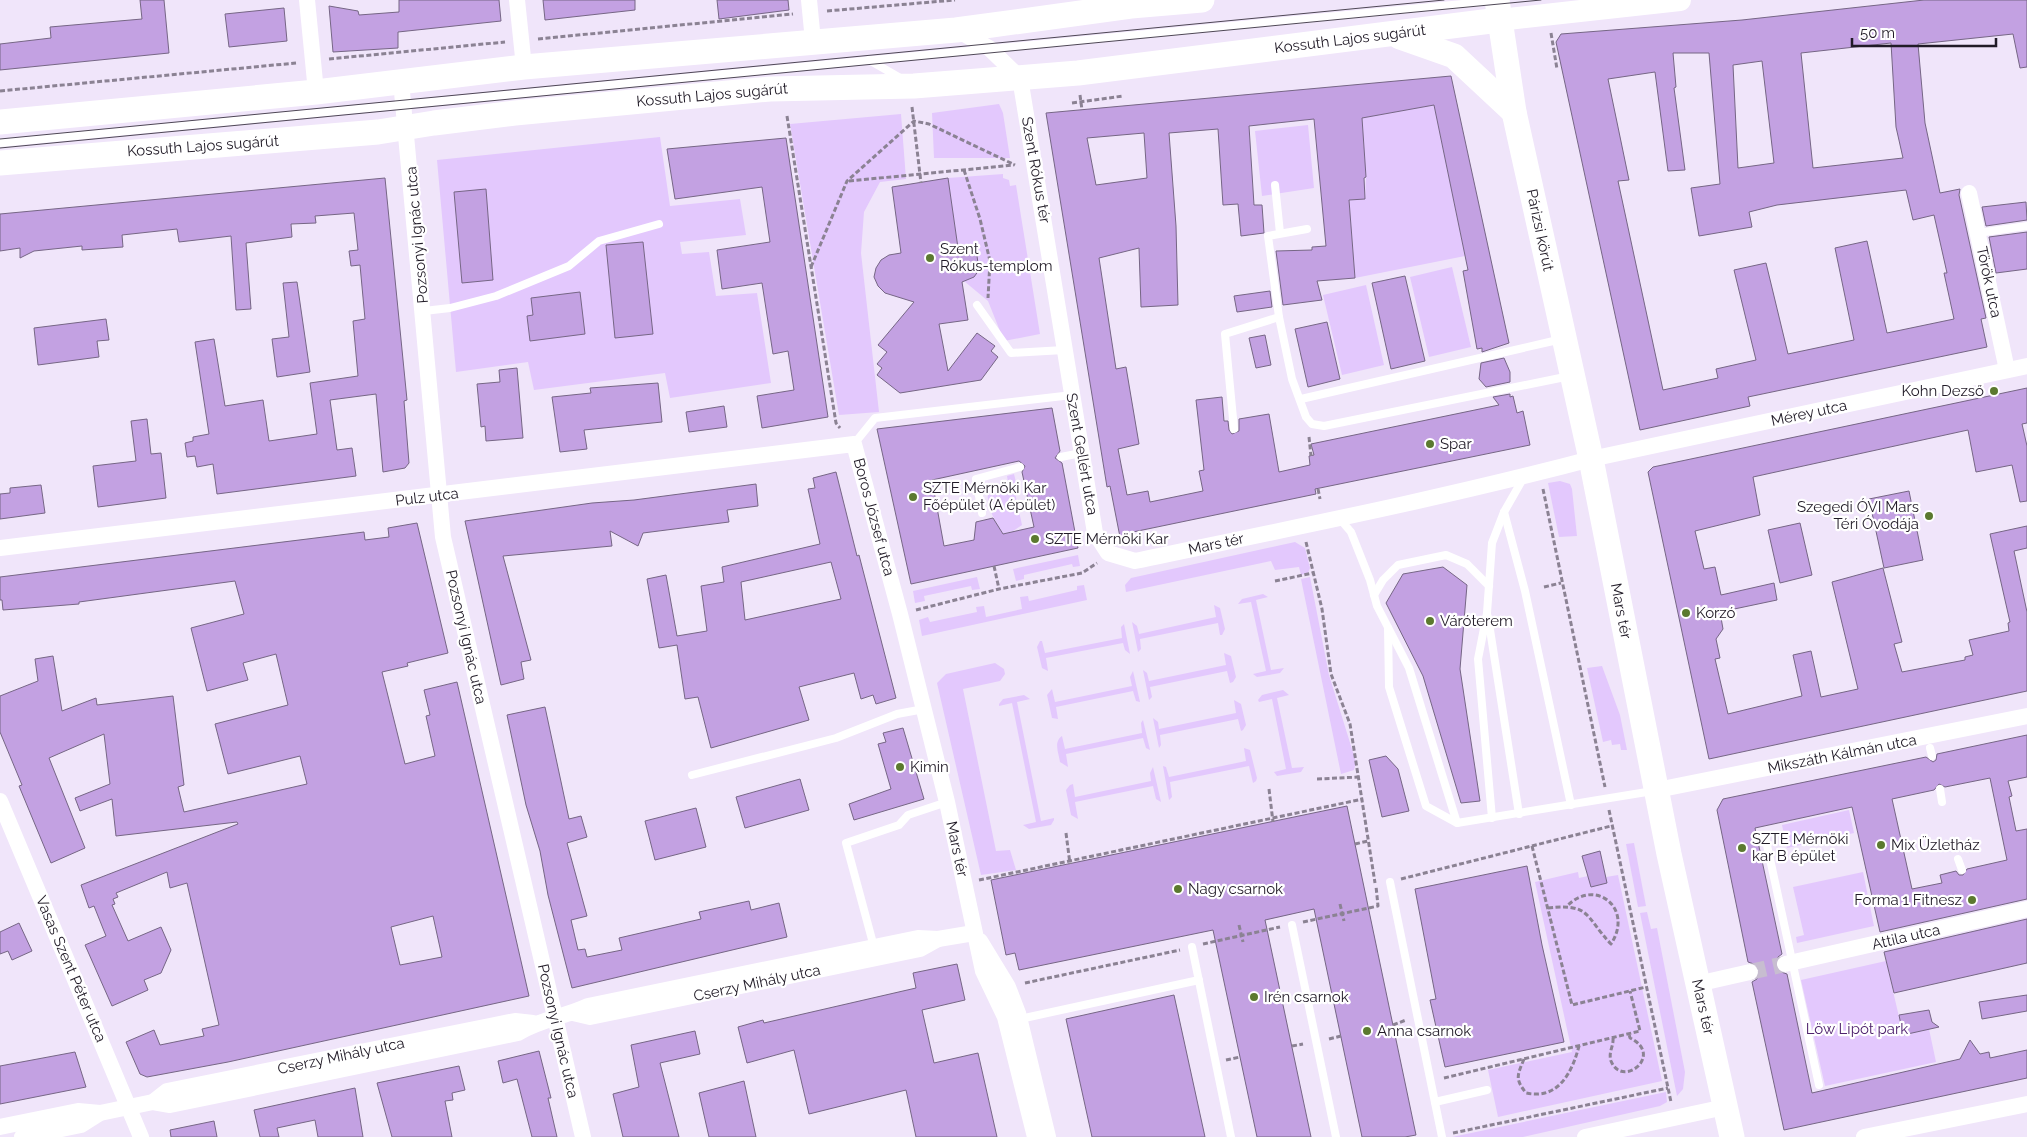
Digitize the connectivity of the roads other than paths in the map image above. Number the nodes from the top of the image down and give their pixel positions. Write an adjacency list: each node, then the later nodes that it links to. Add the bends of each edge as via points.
1 (307, 0): 15 (street)
2 (518, 0): 13 (street)
3 (1202, 0): 5 (main road, Kossuth Lajos sugárút)
4 (1680, 0): 6 (street, Kossuth Lajos sugárút)
5 (1131, 3): 8 (main road, Kossuth Lajos sugárút)
6 (1498, 5): 9 (main road, Kossuth Lajos sugárút); 11 (lane, Kossuth Lajos sugárút); 18 (main road, Párizsi körút)
7 (809, 6): 10 (street)
8 (956, 30): 10 (main road, Kossuth Lajos sugárút); 11 (street)
9 (1390, 34): 14 (main road, Kossuth Lajos sugárút); 18 (main road, via 1454,56)
10 (813, 41): 13 (main road, Kossuth Lajos sugárút)
11 (989, 48): 12 (lane, Kossuth Lajos sugárút); 14 (street)
12 (869, 60): 16 (lane); 17 (lane, Kossuth Lajos sugárút)
13 (524, 67): 17 (main road, Kossuth Lajos sugárút)
14 (1020, 78): 16 (main road, Kossuth Lajos sugárút); 33 (street, Szent Rókus tér)
15 (316, 92): 17 (main road, Kossuth Lajos sugárút); 19 (main road, Kossuth Lajos sugárút)
16 (913, 96): 17 (main road, Kossuth Lajos sugárút, via 770,89 515,113)
17 (404, 104): 20 (lane, Kossuth Lajos sugárút); 21 (main road, Kossuth Lajos sugárút, via 378,132); 30 (street, Pozsonyi Ignác utca)
18 (1514, 112): 32 (main road, Párizsi körút)
19 (0, 122)
20 (0, 143)
21 (0, 163)
22 (1275, 185): 27 (lane)
23 (1969, 193): 28 (street, Török utca)
24 (659, 224): 30 (lane, via 599,241 569,266 496,296)
25 (2027, 226): 28 (lane)
26 (1307, 229): 27 (lane)
27 (1280, 233): 31 (lane, via 1268,236)
28 (1978, 234): 35 (street, Török utca)
29 (977, 305): 33 (lane, via 1011,353)
30 (424, 311): 46 (street, Pozsonyi Ignác utca)
31 (1279, 317): 38 (lane, via 1292,378); 39 (lane, via 1225,334)
32 (1564, 339): 36 (main road, Párizsi körút); 38 (lane)
33 (1064, 350): 37 (street, Szent Rókus tér)
34 (2027, 366): 35 (street, Mérey utca)
35 (2008, 370): 43 (street, Mérey utca)
36 (1572, 376): 38 (lane, via 1324,426 1312,424 1306,417); 43 (main road, Párizsi körút)
37 (1070, 388): 40 (lane, via 875,418); 41 (street, Szent Gellért utca)
38 (1301, 399)
39 (1234, 429)
40 (854, 444): 46 (street, Pulz utca); 53 (street, Boros József utca)
41 (1081, 453): 42 (lane); 51 (street, Szent Gellért utca, via 1095,533)
42 (1061, 458)
43 (1591, 458): 45 (street, Mars tér); 61 (main road, Mars tér)
44 (1020, 467): 48 (lane, via 976,479)
45 (1524, 476): 47 (lane); 49 (street, Mars tér)
46 (439, 496): 50 (street, Pulz utca); 84 (street, Pozsonyi Ignác utca, via 443,537)
47 (1504, 512): 52 (lane, via 1492,543); 65 (lane, via 1525,591)
48 (982, 513)
49 (1338, 518): 51 (street, Mars tér, via 1135,561); 54 (lane, via 1351,532)
50 (0, 548)
51 (1108, 553)
52 (1489, 586): 54 (lane, via 1467,564 1446,555 1398,565); 55 (lane)
53 (894, 591): 57 (street, Mars tér)
54 (1374, 595): 56 (lane)
55 (1487, 613): 66 (lane); 67 (lane, via 1478,659)
56 (1388, 628): 68 (lane, via 1409,668); 68 (lane, via 1389,687 1426,806)
57 (924, 709): 59 (lane, via 897,714 836,738); 63 (street, Mars tér)
58 (2027, 716): 61 (street, Mikszáth Kálmán utca)
59 (692, 775)
60 (1940, 788): 64 (lane)
61 (1657, 790): 65 (lane); 82 (main road, Mars tér)
62 (0, 801): 90 (street, Vasas Szent Péter utca)
63 (947, 802): 75 (street, Mars tér); 77 (lane, via 908,815 899,824 846,843)
64 (1942, 802)
65 (1571, 805): 66 (lane)
66 (1519, 814): 67 (lane)
67 (1492, 818): 68 (lane)
68 (1457, 823)
69 (1765, 836): 79 (lane)
70 (1958, 859): 71 (lane)
71 (1962, 870)
72 (1390, 882): 88 (lane)
73 (2027, 909): 79 (street, Attila utca, via 1973,917)
74 (1292, 925): 101 (lane)
75 (974, 933): 76 (street, Cserzy Mihály utca); 85 (street, Mars tér, via 1008,986); 98 (street, Mars tér, via 983,971 1006,1017)
76 (938, 939): 77 (street, Cserzy Mihály utca, via 918,938); 83 (street, Cserzy Mihály utca, via 920,949 590,1017)
77 (874, 947): 83 (street, Cserzy Mihály utca, via 588,1006)
78 (1192, 947): 81 (lane)
79 (1789, 963): 86 (lane)
80 (1750, 972): 82 (street)
81 (1199, 980): 85 (lane); 100 (lane)
82 (1697, 984): 91 (main road, Mars tér)
83 (573, 1013): 84 (street, Cserzy Mihály utca)
84 (555, 1018): 90 (street, Cserzy Mihály utca, via 533,1023 518,1033 170,1105 153,1102); 97 (street, Pozsonyi Ignác utca)
85 (1020, 1019): 99 (street, Mars tér)
86 (1818, 1085)
87 (1487, 1090): 88 (lane)
88 (1435, 1102): 94 (lane)
89 (2027, 1104): 104 (street)
90 (129, 1107): 92 (street, Cserzy Mihály utca); 96 (street, Vasas Szent Péter utca)
91 (1725, 1107): 102 (street); 103 (main road, Mars tér)
92 (100, 1113): 93 (street, Cserzy Mihály utca, via 78,1111); 95 (street, Cserzy Mihály utca, via 81,1125)
93 (0, 1127)
94 (1442, 1136)
95 (23, 1137)
96 (141, 1137)
97 (583, 1137)
98 (1035, 1137)
99 (1048, 1137)
100 (1231, 1137)
101 (1336, 1137)
102 (1585, 1137)
103 (1732, 1137)
104 (1864, 1137)

